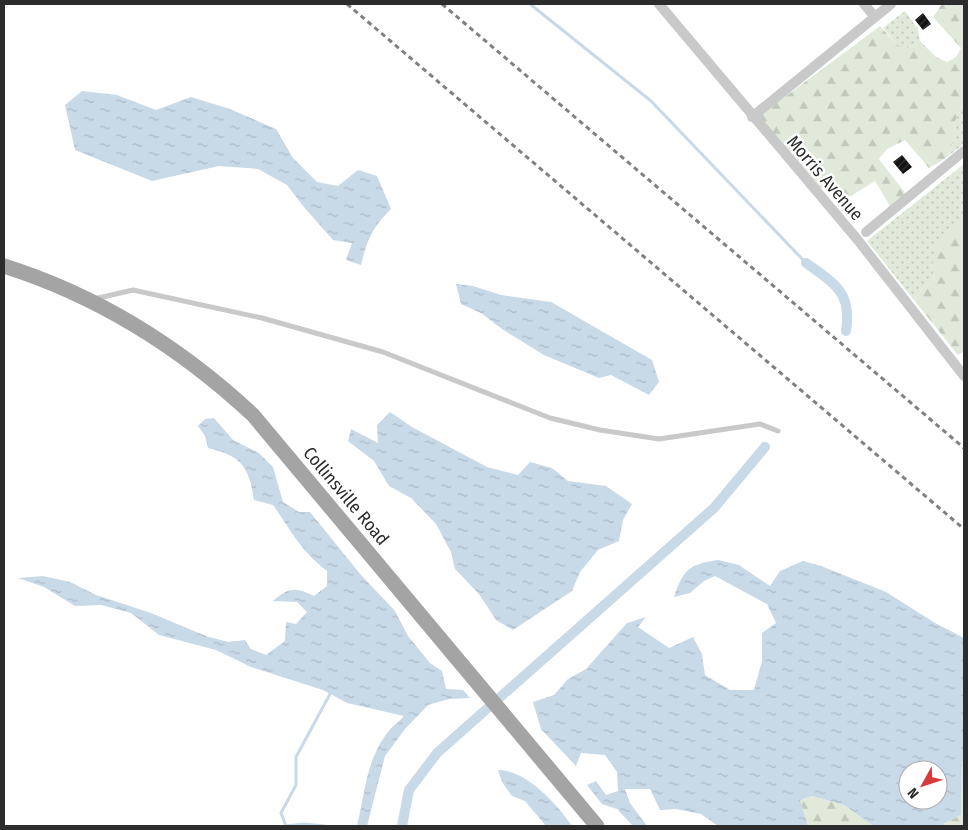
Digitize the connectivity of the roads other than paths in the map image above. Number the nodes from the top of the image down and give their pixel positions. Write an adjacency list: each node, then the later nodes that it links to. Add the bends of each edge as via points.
1 (659, 4): 5 (street, Morris Avenue)
2 (864, 4): 4 (street)
3 (891, 4): 4 (street)
4 (875, 17): 5 (street)
5 (752, 118): 10 (street, Morris Avenue)
6 (964, 151): 7 (street)
7 (866, 232)
8 (4, 266): 9 (main road, Collinsville Road)
9 (90, 300): 12 (lane, via 133,290 262,318 383,352 550,418 600,430 659,439 760,424); 13 (main road, Collinsville Road, via 135,324 188,359 253,415)
10 (961, 364): 11 (street, Morris Avenue)
11 (964, 376)
12 (778, 431)
13 (597, 826)

